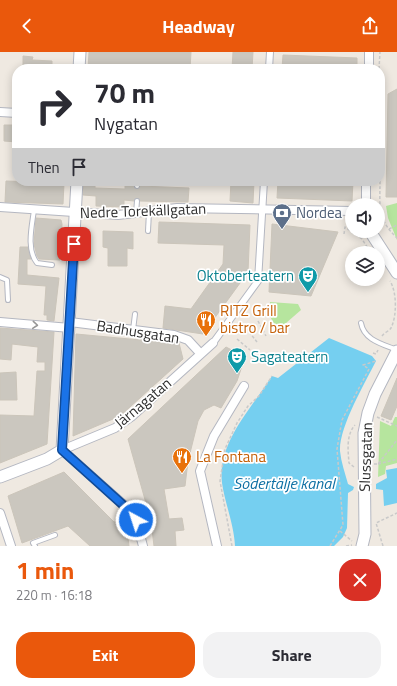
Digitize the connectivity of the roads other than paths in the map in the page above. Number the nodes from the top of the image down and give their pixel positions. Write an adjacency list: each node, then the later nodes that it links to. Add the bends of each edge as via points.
1 (80, 52): 4 (street)
2 (270, 52): 5 (street)
3 (369, 52): 6 (street)
4 (79, 64)
5 (270, 64)
6 (368, 64)
7 (0, 112): 8 (street)
8 (12, 113)
9 (77, 186): 19 (street)
10 (264, 186): 16 (street)
11 (366, 186): 12 (street)
12 (366, 198)
13 (137, 201): 20 (lane)
14 (0, 207): 15 (street, Nedre Torekällgatan)
15 (34, 210): 19 (street, Nedre Torekällgatan); 23 (lane, via 31,240 34,259 37,263)
16 (262, 210): 17 (street, Nedre Torekällgatan); 18 (street, Nedre Torekällgatan, via 177,208); 32 (street, Järnagatan, via 259,272 255,288)
17 (345, 211)
18 (149, 212): 20 (street, Nedre Torekällgatan); 21 (lane)
19 (76, 213): 20 (street, Nedre Torekällgatan); 30 (street)
20 (136, 213)
21 (148, 231)
22 (374, 238): 24 (street)
23 (52, 265)
24 (393, 276)
25 (0, 277): 26 (lane, via 7,280)
26 (8, 300)
27 (135, 314): 31 (lane)
28 (0, 322): 30 (street, Badhusgatan, one-way to 30)
29 (361, 323): 33 (lane, via 365,334)
30 (70, 325): 31 (street, Badhusgatan); 36 (street)
31 (133, 330): 34 (street, Badhusgatan, via 174,334 188,340)
32 (213, 343): 34 (street, Järnagatan)
33 (397, 351): 41 (street, Slussgatan, via 375,394 364,432 365,534)
34 (200, 353): 36 (street, Järnagatan, via 131,417 115,428)
35 (244, 386): 44 (street, via 214,436 200,471)
36 (62, 450): 37 (street, Järnagatan, via 47,460); 43 (street, via 122,504 136,520)
37 (0, 477)
38 (0, 513): 40 (street)
39 (54, 536): 42 (lane, via 34,543)
40 (10, 545)
41 (359, 545)
42 (36, 546)
43 (142, 546)
44 (217, 546)

